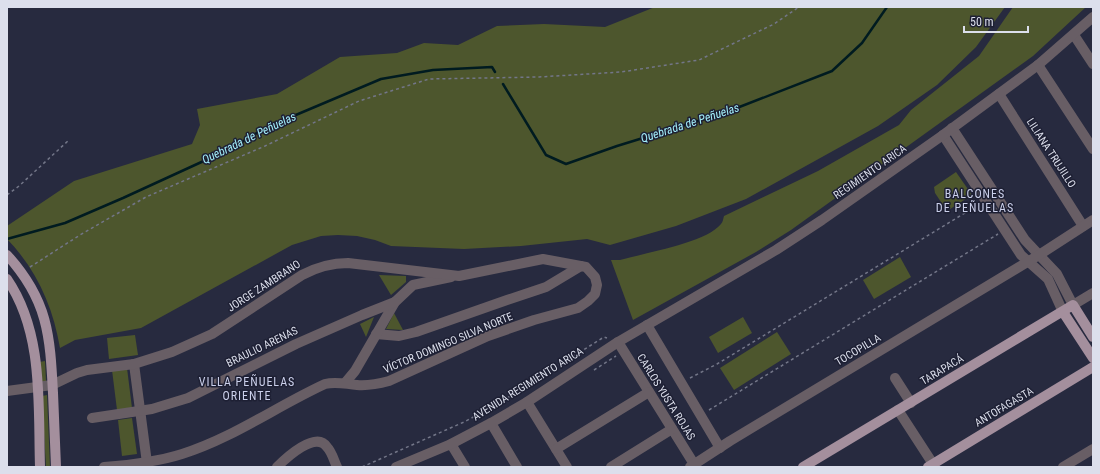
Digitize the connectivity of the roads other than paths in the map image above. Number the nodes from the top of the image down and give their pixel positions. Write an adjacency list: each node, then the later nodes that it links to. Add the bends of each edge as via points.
1 (1093, 17): 2 (street, REGIMIENTO ARICA)
2 (1074, 35): 3 (street); 4 (street, REGIMIENTO ARICA)
3 (1093, 64)
4 (1038, 65): 5 (street, REGIMIENTO ARICA); 8 (street)
5 (999, 94): 6 (street, REGIMIENTO ARICA); 10 (street, LILIANA TRUJILLO)
6 (952, 128): 7 (street, REGIMIENTO ARICA); 12 (street, via 1025,240)
7 (943, 135): 13 (street); 23 (street, REGIMIENTO ARICA, via 803,233)
8 (1093, 149)
9 (1093, 220): 10 (street, TOCOPILLA)
10 (1084, 226): 12 (street, TOCOPILLA)
11 (7, 255): 32 (main road, via 24,275 37,299 47,328 52,358)
12 (1040, 255): 13 (street, TOCOPILLA); 21 (street, via 1057,274)
13 (1027, 262): 22 (street, via 1048,279); 44 (street, TOCOPILLA)
14 (581, 266): 16 (street, JORGE ZAMBRANO, via 543,259); 24 (street, via 546,287 416,332 400,336); 31 (street, VÍCTOR DOMINGO SILVA NORTE, via 595,277 597,285 595,294 584,305 494,334 389,382 364,385)
15 (413, 270): 16 (street, JORGE ZAMBRANO); 18 (street); 28 (street, JORGE ZAMBRANO, via 348,263 316,268 199,341)
16 (459, 276): 18 (street)
17 (7, 279): 33 (main road, via 27,320 32,340)
18 (413, 285): 20 (street)
19 (1093, 293): 21 (street, TARAPACÁ)
20 (396, 302): 24 (street); 39 (street, BRAULIO ARENAS, via 296,344 188,398)
21 (1073, 306): 22 (main road, TARAPACÁ); 25 (main road)
22 (1063, 312): 27 (main road); 37 (main road, TARAPACÁ)
23 (647, 325): 26 (street, AVENIDA REGIMIENTO ARICA); 44 (street)
24 (376, 334): 31 (street, via 355,371)
25 (1093, 337)
26 (618, 342): 35 (street, CARLOS YUSTA ROJAS); 36 (street, AVENIDA REGIMIENTO ARICA)
27 (1093, 358)
28 (134, 364): 32 (street, JORGE ZAMBRANO, via 87,370); 39 (street)
29 (1093, 367): 49 (main road, ANTOFAGASTA)
30 (895, 378): 37 (street)
31 (345, 383): 47 (street, VÍCTOR DOMINGO SILVA NORTE, via 325,384 200,447 178,456)
32 (52, 385): 33 (street, JORGE ZAMBRANO); 51 (main road)
33 (37, 388): 34 (street, JORGE ZAMBRANO); 50 (main road)
34 (7, 391)
35 (650, 392): 42 (street, CARLOS YUSTA ROJAS); 45 (street)
36 (527, 402): 41 (street, AVENIDA REGIMIENTO ARICA); 45 (street)
37 (911, 403): 38 (main road, TARAPACÁ)
38 (898, 410): 49 (street); 60 (main road, TARAPACÁ)
39 (140, 411): 40 (street, BRAULIO ARENAS); 47 (street)
40 (92, 418)
41 (490, 423): 43 (street, AVENIDA REGIMIENTO ARICA); 57 (street)
42 (672, 430): 48 (street, CARLOS YUSTA ROJAS); 59 (street)
43 (451, 444): 55 (street, AVENIDA REGIMIENTO ARICA); 56 (street)
44 (720, 448): 48 (street, TOCOPILLA)
45 (556, 449): 58 (street)
46 (1093, 449): 61 (street)
47 (147, 463): 52 (street, VÍCTOR DOMINGO SILVA NORTE)
48 (692, 466)
49 (932, 466)
50 (40, 467)
51 (56, 467)
52 (104, 467)
53 (277, 467): 54 (street, via 299,449 316,441 327,447)
54 (337, 467)
55 (397, 467)
56 (465, 467)
57 (517, 467)
58 (567, 467)
59 (611, 467)
60 (803, 467)
61 (1063, 467)

